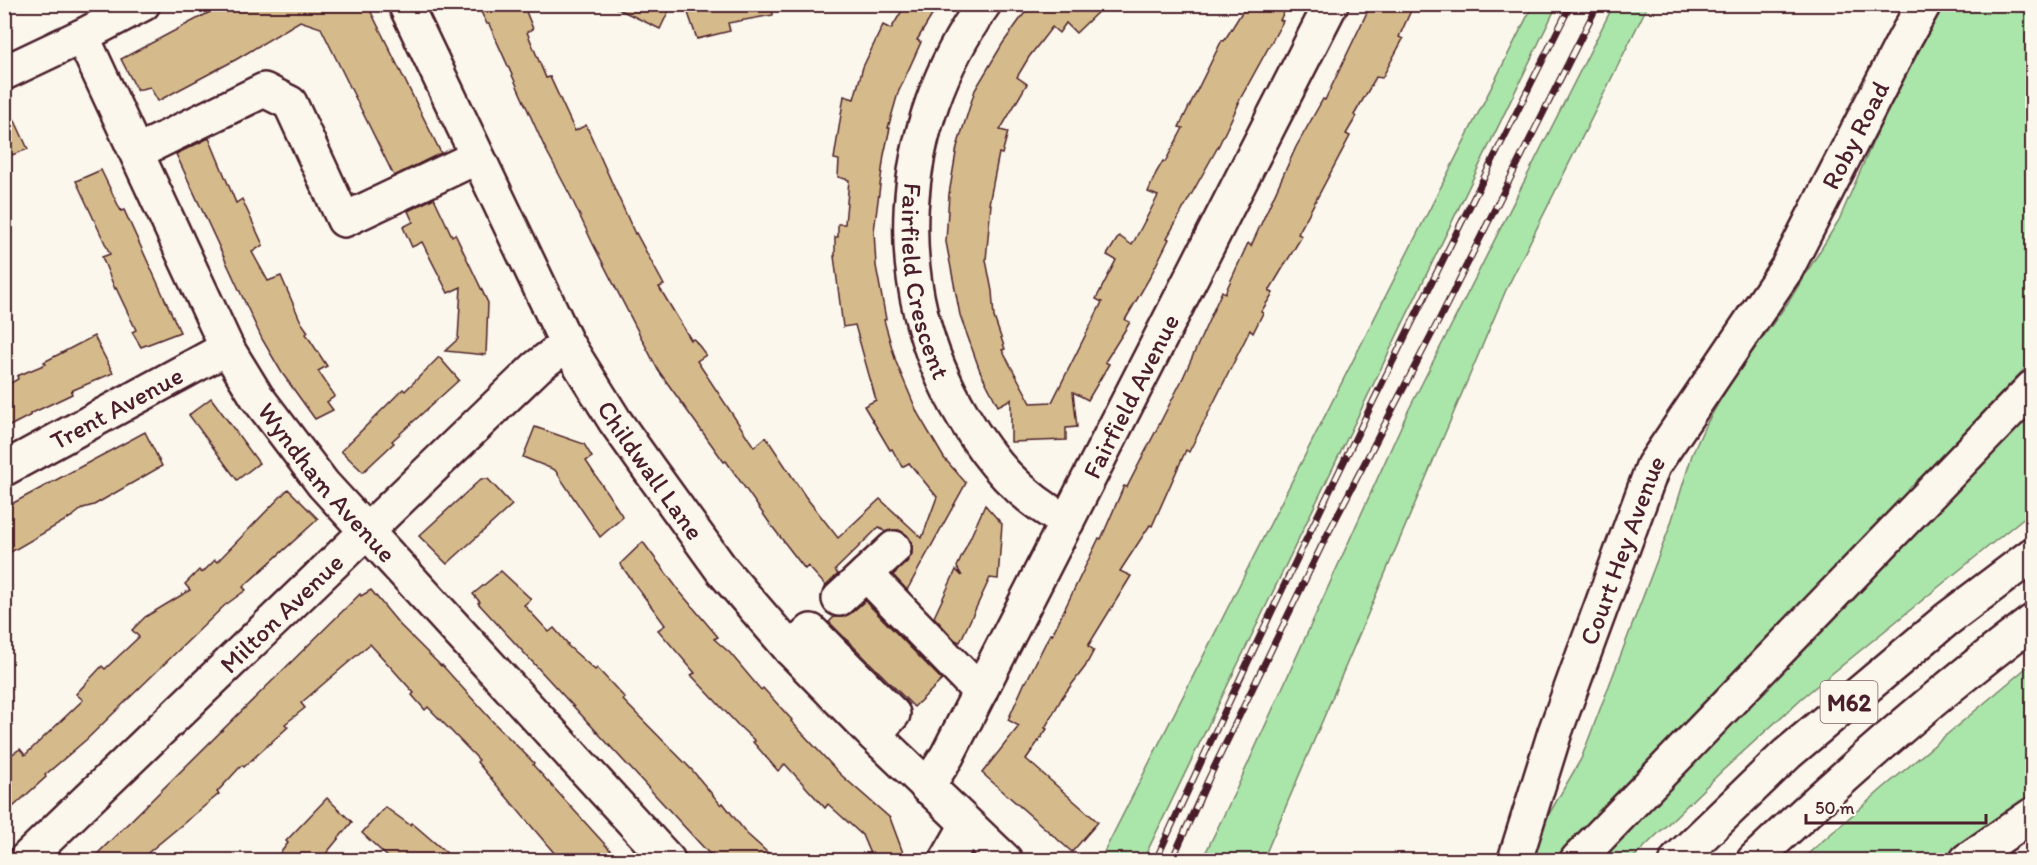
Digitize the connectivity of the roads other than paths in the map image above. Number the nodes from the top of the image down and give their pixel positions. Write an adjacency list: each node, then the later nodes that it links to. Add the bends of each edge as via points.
1 (143, 4): 6 (main road)
2 (405, 4): 9 (main road, Childwall Lane)
3 (984, 4): 15 (main road, Fairfield Crescent, via 944,70 925,123 912,199 914,283 921,318 940,372 978,441 1028,497)
4 (1331, 4): 15 (main road, Fairfield Avenue)
5 (1924, 4): 10 (main road, Roby Road)
6 (82, 36): 7 (main road); 8 (main road, Wyndham Avenue)
7 (4, 73)
8 (137, 152): 9 (main road, via 264,90 290,103 344,220); 12 (main road, Wyndham Avenue)
9 (477, 157): 11 (main road, Childwall Lane)
10 (1787, 268): 30 (main road, Court Hey Avenue, via 1653,466 1555,732)
11 (567, 344): 16 (main road, Milton Avenue, via 537,367); 23 (main road, Childwall Lane, via 685,521 760,616)
12 (227, 348): 14 (main road, Trent Avenue); 16 (main road, Wyndham Avenue, via 285,437)
13 (2032, 388): 31 (main road)
14 (4, 469)
15 (1067, 522): 22 (main road, Fairfield Avenue)
16 (366, 532): 26 (main road, Milton Avenue); 27 (main road, Wyndham Avenue)
17 (894, 548): 19 (main road)
18 (2032, 555): 32 (main road, M62, via 1946,620 1787,754)
19 (866, 574): 20 (main road); 22 (main road)
20 (839, 599)
21 (2032, 622): 33 (main road, M62, via 1841,780)
22 (980, 692): 23 (main road, Fairfield Avenue)
23 (927, 787): 25 (main road, Childwall Lane)
24 (2032, 814): 34 (main road)
25 (967, 825): 28 (main road); 29 (main road, Childwall Lane)
26 (25, 861)
27 (668, 861)
28 (947, 861)
29 (1005, 861)
30 (1515, 861)
31 (1577, 861)
32 (1677, 861)
33 (1754, 861)
34 (1967, 861)

